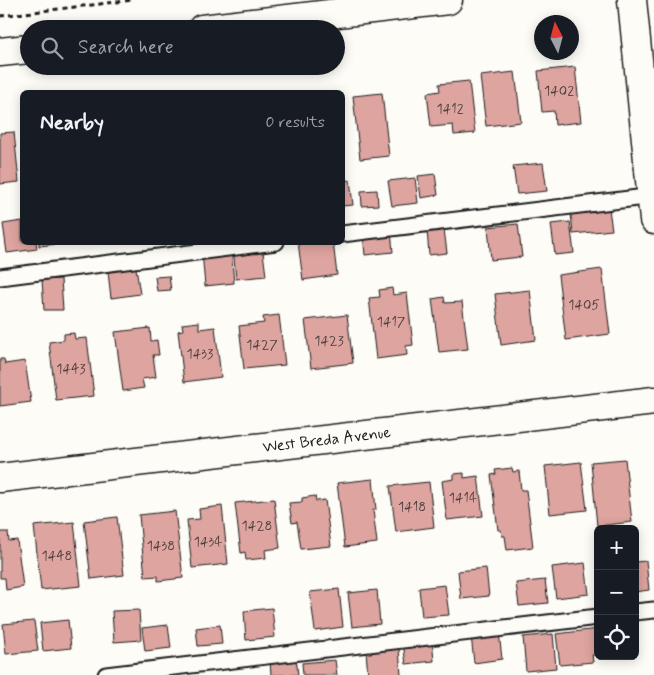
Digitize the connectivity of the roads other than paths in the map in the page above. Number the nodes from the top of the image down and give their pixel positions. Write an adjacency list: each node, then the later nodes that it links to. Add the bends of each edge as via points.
1 (448, 0): 3 (street)
2 (632, 0): 6 (street)
3 (278, 20)
4 (20, 50): 5 (street)
5 (0, 52)
6 (653, 204): 7 (lane)
7 (345, 234)
8 (252, 245): 9 (lane)
9 (0, 277)
10 (654, 401): 11 (street, West Breda Avenue)
11 (0, 478)
12 (654, 610): 13 (lane)
13 (639, 612)
14 (594, 617): 15 (lane)
15 (106, 675)

